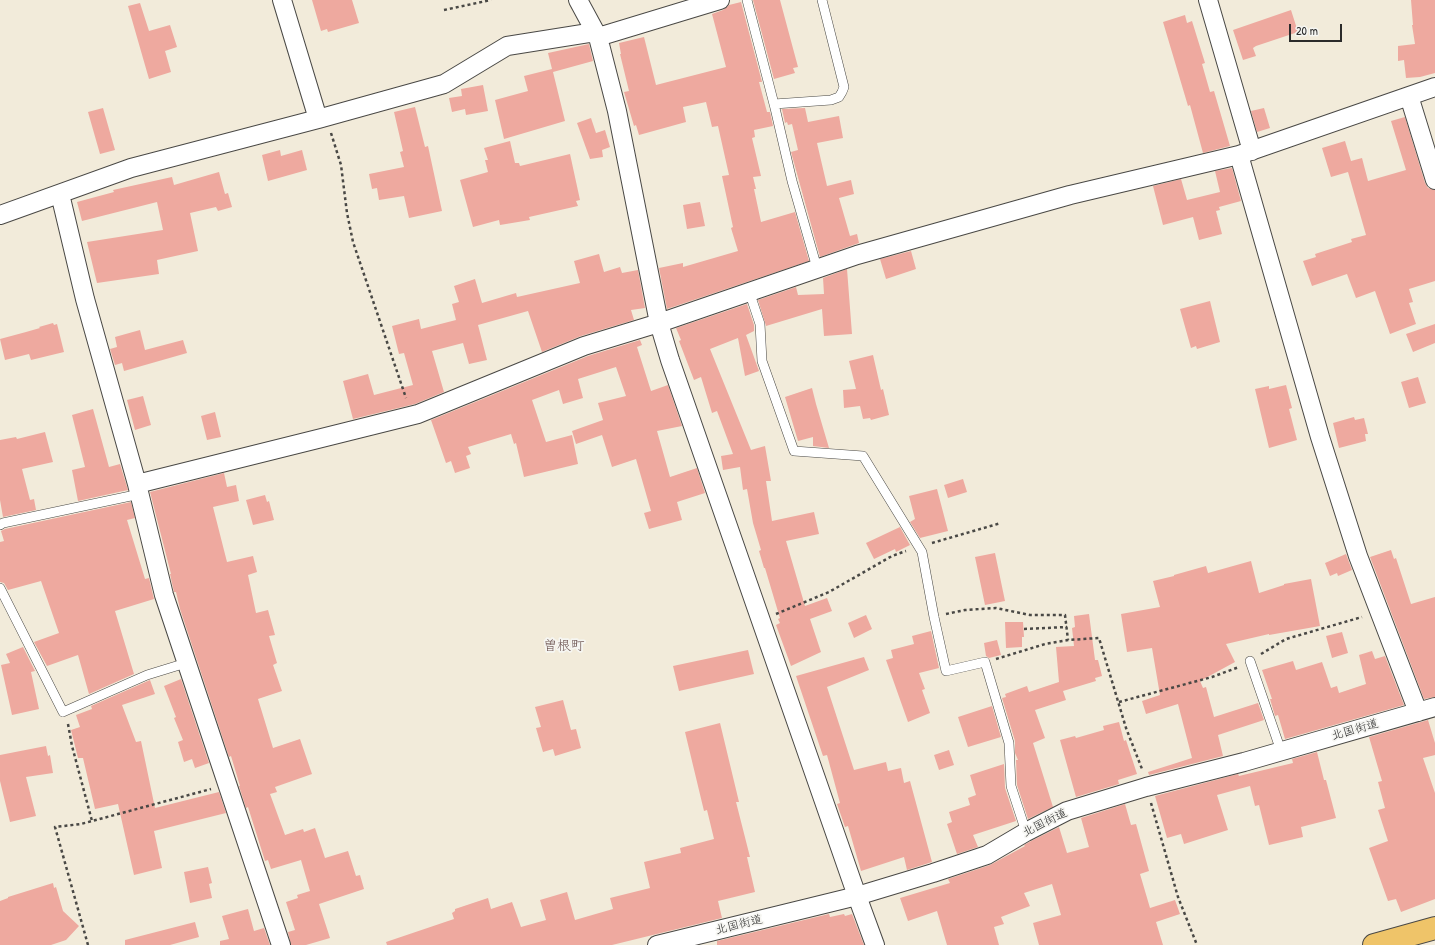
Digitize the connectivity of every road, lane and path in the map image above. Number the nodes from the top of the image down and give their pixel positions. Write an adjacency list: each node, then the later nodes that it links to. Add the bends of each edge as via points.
1 (282, 0): 13 (street)
2 (491, 0): 8 (path)
3 (578, 0): 9 (street)
4 (720, 0): 9 (street)
5 (747, 0): 12 (lane)
6 (822, 0): 12 (lane, via 844,87 842,92 839,97 831,100)
7 (1208, 0): 14 (street)
8 (444, 10)
9 (597, 35): 13 (street, via 507,46 444,84); 20 (street, via 617,111)
10 (1435, 87): 11 (street)
11 (1409, 96): 14 (street); 15 (street)
12 (774, 104): 18 (lane, via 792,181)
13 (322, 118): 16 (street, via 131,168); 21 (path, via 341,165 353,242)
14 (1246, 153): 18 (street, via 1070,195); 27 (street, via 1320,437 1358,556)
15 (1435, 180)
16 (60, 194): 17 (street); 22 (street, via 85,299)
17 (0, 215)
18 (817, 268): 19 (street)
19 (749, 291): 20 (street); 25 (lane, via 760,324 762,361 794,451 862,456)
20 (659, 323): 21 (street, via 584,346); 29 (street)
21 (411, 416): 22 (street)
22 (139, 489): 24 (lane); 35 (street, via 164,595)
23 (1001, 523): 25 (path)
24 (0, 525)
25 (919, 547): 28 (lane); 29 (path, via 892,556 829,592)
26 (0, 588): 38 (lane, via 63,712)
27 (1379, 612): 33 (path, via 1286,639); 37 (street)
28 (934, 616): 30 (path, via 996,608 1030,615 1065,615); 34 (lane, via 946,671)
29 (760, 618): 44 (street)
30 (1067, 627): 31 (path); 32 (path)
31 (1024, 629)
32 (1068, 640): 34 (path, via 1045,644); 36 (path, via 1099,638)
33 (1250, 661): 36 (path, via 1212,677); 39 (lane)
34 (985, 662): 43 (lane, via 1009,743 1011,786)
35 (186, 663): 38 (lane, via 147,675); 40 (street)
36 (1119, 702): 41 (path)
37 (1430, 709): 39 (street, 北国街道)
38 (66, 710): 42 (path, via 72,746)
39 (1281, 751): 41 (street, 北国街道)
40 (228, 785): 42 (path); 47 (street)
41 (1148, 787): 43 (street, 北国街道, via 1067,811); 50 (path, via 1178,897)
42 (92, 821): 46 (path, via 55,827)
43 (1026, 832): 44 (street, 北国街道, via 987,855)
44 (857, 896): 48 (street, 北国街道); 49 (street)
45 (1435, 928): 51 (highway)
46 (88, 945)
47 (281, 945)
48 (658, 945)
49 (875, 945)
50 (1197, 945)
51 (1374, 945)

